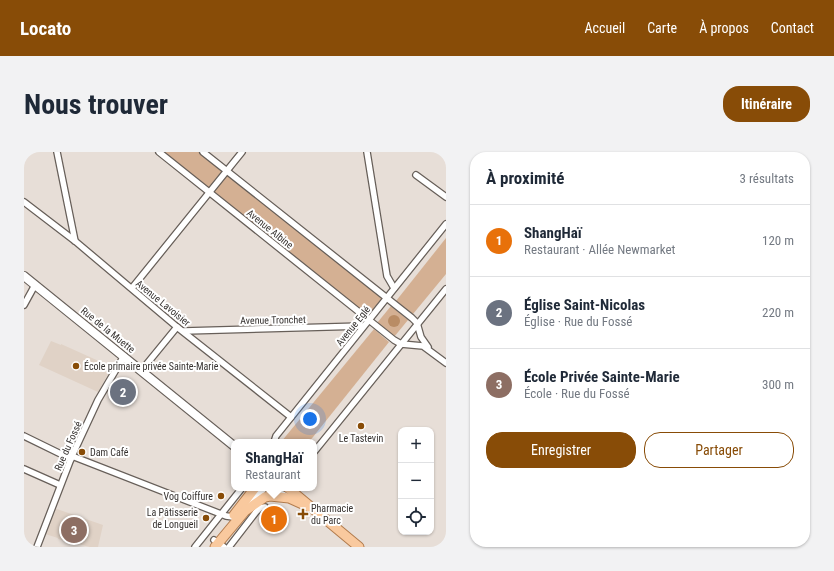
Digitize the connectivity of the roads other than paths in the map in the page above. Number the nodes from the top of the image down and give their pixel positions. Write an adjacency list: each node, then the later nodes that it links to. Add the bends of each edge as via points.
1 (57, 152): 12 (street)
2 (159, 152): 8 (street, Avenue Albine)
3 (203, 152): 6 (street, Avenue Albine)
4 (242, 152): 6 (street)
5 (367, 152): 16 (street, via 388,276)
6 (227, 171): 8 (street); 18 (street, Avenue Albine)
7 (416, 175): 9 (street)
8 (210, 193): 15 (street); 20 (street, Avenue Albine)
9 (446, 197)
10 (24, 202): 12 (street, Avenue Lavoisier)
11 (446, 224): 16 (street, Avenue Eglé)
12 (75, 241): 15 (street, Avenue Lavoisier)
13 (24, 276): 14 (street, Rue de la Muette)
14 (35, 285): 19 (street); 27 (street, Rue de la Muette)
15 (132, 288): 23 (street, Avenue Lavoisier)
16 (394, 288): 18 (street, Avenue Eglé)
17 (446, 288): 21 (street)
18 (386, 298): 20 (street, Avenue Eglé); 21 (street, Avenue Albine)
19 (24, 305)
20 (369, 320): 22 (street, Avenue Eglé); 25 (street, Avenue Albine)
21 (417, 323): 25 (street); 26 (street, via 421,337)
22 (363, 326): 24 (street, Avenue Tronchet); 30 (street, Avenue Eglé)
23 (178, 327): 24 (street, Avenue Lavoisier); 29 (street)
24 (184, 331): 30 (street, Avenue Lavoisier)
25 (401, 344): 26 (street, via 423,346); 34 (street)
26 (432, 352): 28 (street)
27 (124, 356): 29 (street, Rue de la Muette); 35 (street, Rue du Fossé, via 98,400)
28 (446, 363)
29 (141, 371): 33 (street, Rue de la Muette)
30 (291, 417): 32 (street, Avenue Eglé)
31 (24, 436): 35 (street)
32 (276, 439)
33 (231, 444)
34 (317, 448)
35 (72, 457): 37 (street, Rue du Fossé); 43 (street)
36 (24, 469): 37 (street)
37 (60, 485): 46 (street, Rue du Fossé)
38 (240, 491): 43 (street)
39 (252, 491): 44 (main road)
40 (264, 492): 41 (main road); 45 (main road)
41 (287, 492): 49 (main road)
42 (265, 507): 48 (street, via 256,512)
43 (222, 514): 44 (street); 47 (street)
44 (233, 517): 45 (main road)
45 (216, 545)
46 (37, 547)
47 (195, 547)
48 (229, 547)
49 (359, 547)

